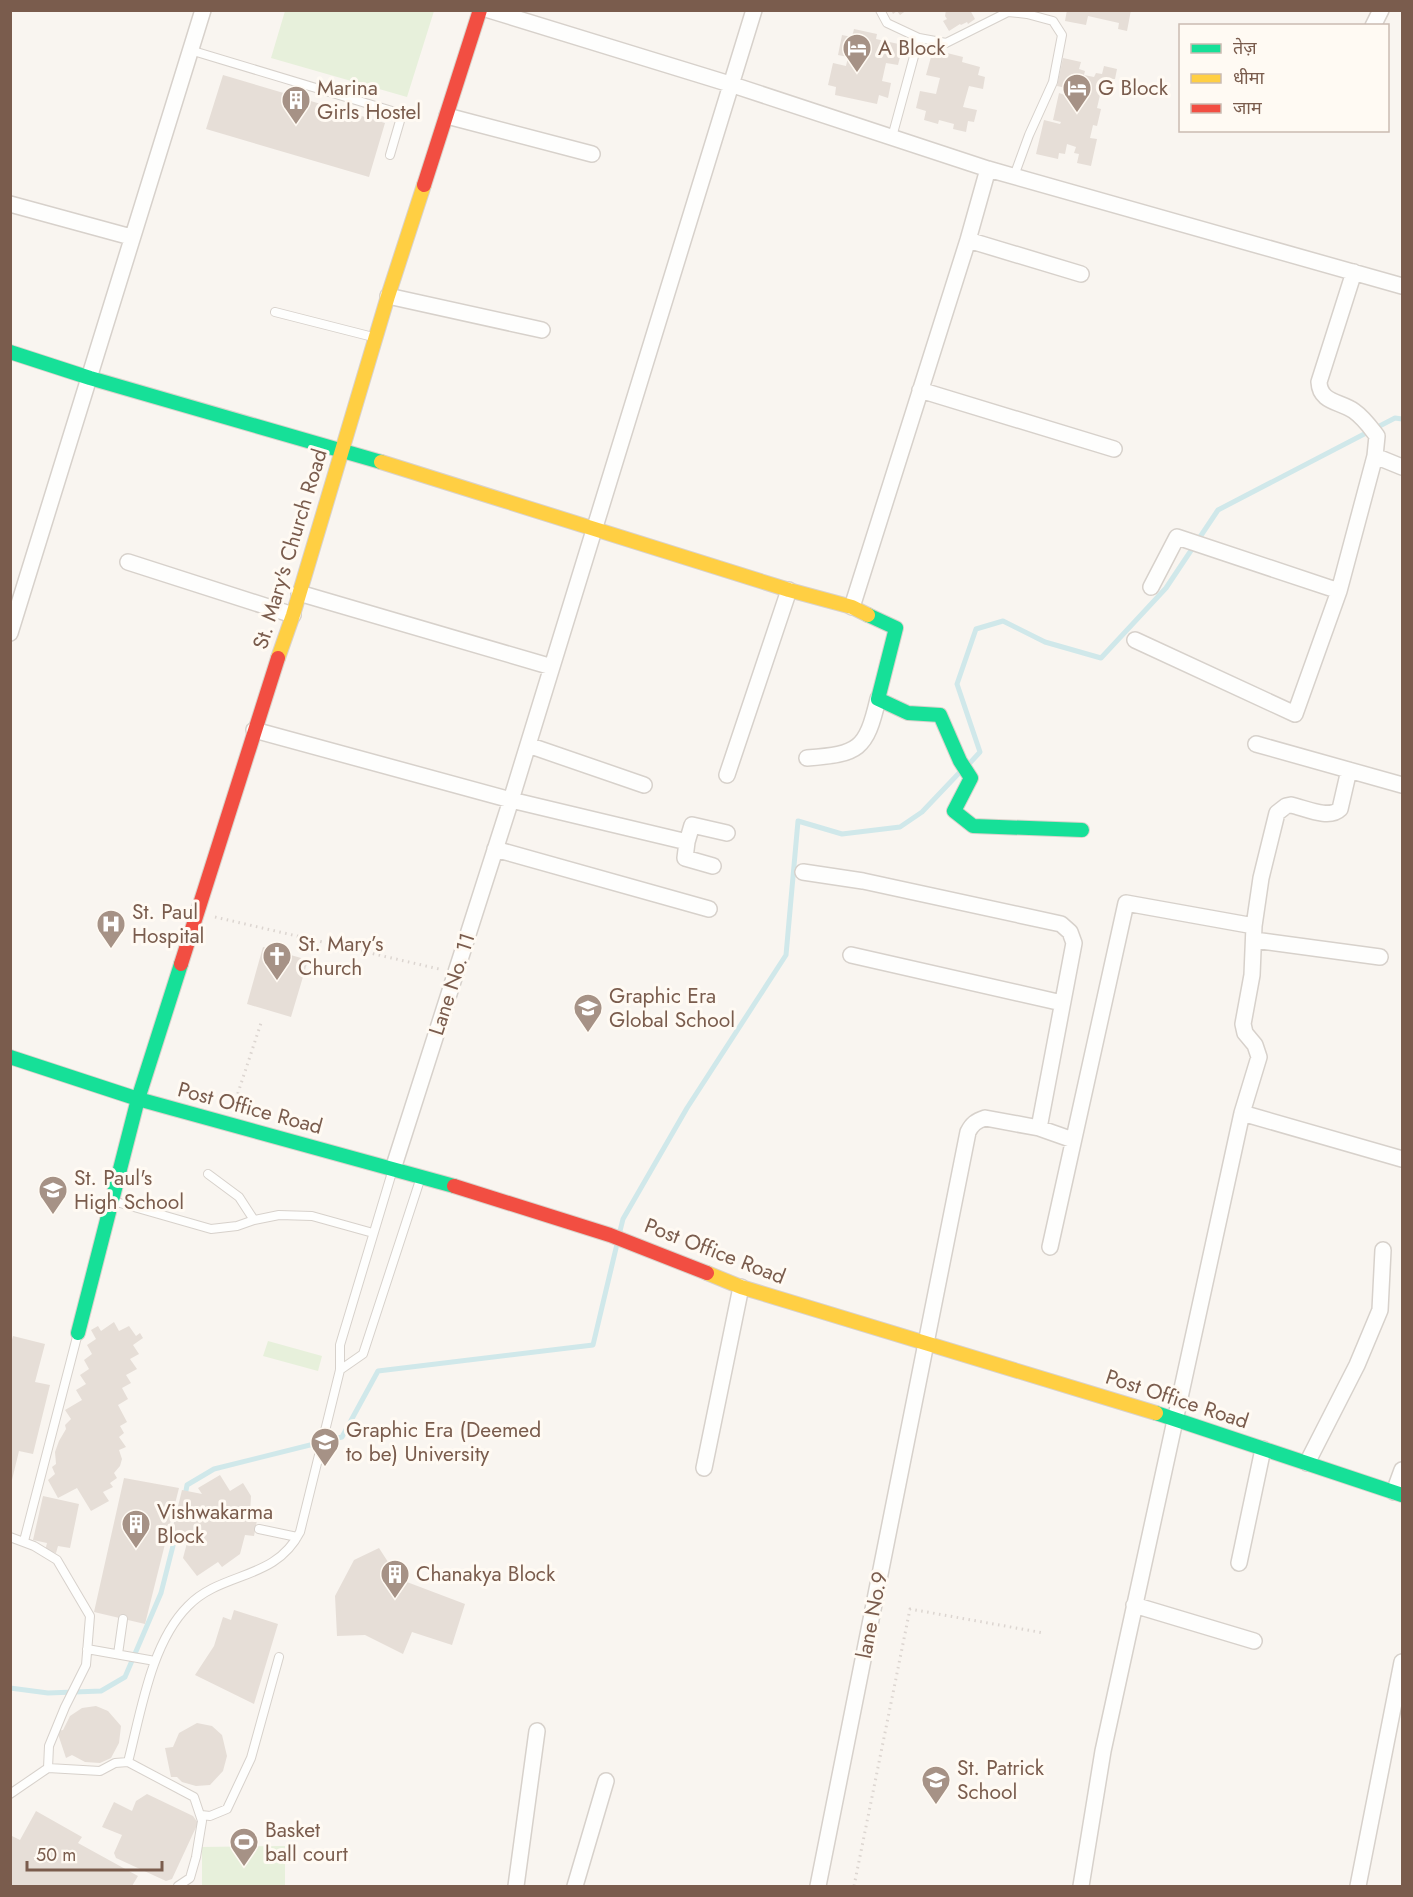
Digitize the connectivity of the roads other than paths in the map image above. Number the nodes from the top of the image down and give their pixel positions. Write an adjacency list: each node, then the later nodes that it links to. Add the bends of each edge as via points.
1 (203, 10): 9 (street)
2 (480, 10): 11 (street, St. Mary's Church Road)
3 (489, 10): 10 (street)
4 (754, 10): 10 (street, Lane No. 11)
5 (880, 10): 8 (lane, via 887,23)
6 (1381, 10): 7 (street)
7 (1374, 24)
8 (919, 38): 12 (lane); 16 (lane, via 946,43 1008,12 1053,21 1062,35 1053,82)
9 (190, 50): 14 (lane, via 402,114); 18 (street)
10 (733, 85): 12 (street); 34 (street, Lane No. 11)
11 (447, 116): 13 (street); 23 (street, St. Mary's Church Road)
12 (892, 137): 15 (street)
13 (592, 154)
14 (390, 155)
15 (988, 169): 16 (street); 19 (street)
16 (1014, 176): 20 (street)
17 (10, 204): 18 (street)
18 (131, 237): 28 (street)
19 (968, 240): 21 (street); 29 (street)
20 (1354, 272): 22 (street); 32 (street, via 1319,387 1327,400 1350,408 1366,421 1377,436)
21 (1081, 274)
22 (1402, 286)
23 (388, 297): 25 (street); 26 (street, St. Mary's Church Road)
24 (275, 312): 26 (lane)
25 (542, 330)
26 (375, 338): 31 (street, St. Mary's Church Road)
27 (10, 352): 28 (street)
28 (90, 378): 31 (street); 42 (street)
29 (920, 390): 30 (street); 40 (street)
30 (1114, 449)
31 (342, 450): 34 (street); 39 (street, St. Mary's Church Road)
32 (1375, 456): 33 (street); 38 (street)
33 (1402, 467)
34 (595, 529): 37 (street); 44 (street, Lane No. 11)
35 (128, 562): 41 (street)
36 (1151, 587): 38 (street, via 1177,537)
37 (789, 590): 40 (street); 51 (street)
38 (1339, 591): 43 (street, via 1295,714)
39 (299, 592): 41 (street, St. Mary's Church Road); 44 (street)
40 (852, 607): 45 (street, via 896,628)
41 (293, 615): 46 (street, St. Mary's Church Road)
42 (10, 633)
43 (1135, 640)
44 (552, 667): 47 (street, Lane No. 11)
45 (878, 699): 49 (street, via 873,723 862,743 848,754); 55 (street, via 908,713 940,716 971,778 954,811 973,826)
46 (254, 730): 54 (street); 67 (street, St. Mary's Church Road)
47 (528, 744): 52 (street); 54 (street, Lane No. 11)
48 (1256, 744): 50 (street)
49 (807, 758)
50 (1349, 770): 53 (street); 62 (street, via 1338,812 1330,815 1291,805 1277,813 1261,878)
51 (727, 775)
52 (644, 785)
53 (1402, 785)
54 (511, 800): 57 (street); 58 (street, Lane No. 11)
55 (1082, 830)
56 (727, 833): 57 (street, via 692,825)
57 (687, 842): 59 (street, via 685,858)
58 (495, 849): 61 (street); 72 (street, Lane No. 11)
59 (713, 866)
60 (803, 872): 65 (street, via 863,881 1060,924 1070,932 1074,943)
61 (709, 909)
62 (1254, 933): 64 (street); 68 (street, via 1252,975 1243,1024 1258,1056); 70 (street, via 1126,903)
63 (851, 955): 65 (street)
64 (1380, 957)
65 (1062, 1003): 69 (street)
66 (10, 1057): 67 (street, Post Office Road)
67 (138, 1099): 72 (street, Post Office Road); 75 (street, St. Mary's Church Road)
68 (1242, 1113): 71 (street); 84 (street)
69 (1039, 1128): 70 (street); 82 (street, lane No.9, via 985,1118 970,1126)
70 (1073, 1140): 78 (street)
71 (1402, 1159)
72 (393, 1169): 74 (street, Post Office Road); 77 (lane)
73 (208, 1174): 76 (lane, via 239,1197)
74 (421, 1176): 80 (street, Post Office Road, via 610,1235); 83 (lane, via 363,1354)
75 (111, 1201): 76 (lane, via 211,1229); 81 (street, St. Mary's Church Road)
76 (254, 1220): 77 (lane, via 279,1215 312,1216)
77 (374, 1233): 83 (lane, via 339,1345)
78 (1050, 1247)
79 (1383, 1250): 86 (street, via 1380,1310)
80 (741, 1287): 82 (street, Post Office Road); 87 (street)
81 (78, 1334): 93 (lane)
82 (926, 1343): 84 (street, Post Office Road); 112 (street, lane No.9)
83 (340, 1370): 92 (lane)
84 (1176, 1419): 85 (street, Post Office Road); 95 (street)
85 (1263, 1449): 86 (street, Post Office Road); 94 (street)
86 (1307, 1463): 89 (street, Post Office Road)
87 (704, 1468)
88 (1402, 1470): 89 (street)
89 (1398, 1494)
90 (259, 1530): 92 (lane)
91 (10, 1537): 93 (lane)
92 (297, 1537): 101 (lane, via 281,1557 189,1605 173,1624)
93 (24, 1541): 98 (lane, via 57,1560 90,1616)
94 (1239, 1563)
95 (1134, 1605): 97 (street); 113 (street, via 1103,1751)
96 (123, 1619): 99 (lane)
97 (1254, 1641)
98 (87, 1649): 99 (lane); 105 (lane, via 86,1665 49,1746)
99 (122, 1655): 101 (lane)
100 (279, 1657): 108 (lane, via 251,1758 227,1809)
101 (155, 1661): 104 (lane)
102 (1402, 1662): 114 (street)
103 (537, 1731): 110 (street)
104 (128, 1762): 105 (lane, via 115,1763 100,1771); 108 (lane, via 194,1797)
105 (48, 1768): 107 (lane)
106 (606, 1781): 111 (street)
107 (10, 1794)
108 (201, 1815): 109 (lane, via 190,1878)
109 (178, 1887)
110 (516, 1887)
111 (575, 1887)
112 (818, 1887)
113 (1081, 1887)
114 (1358, 1887)

